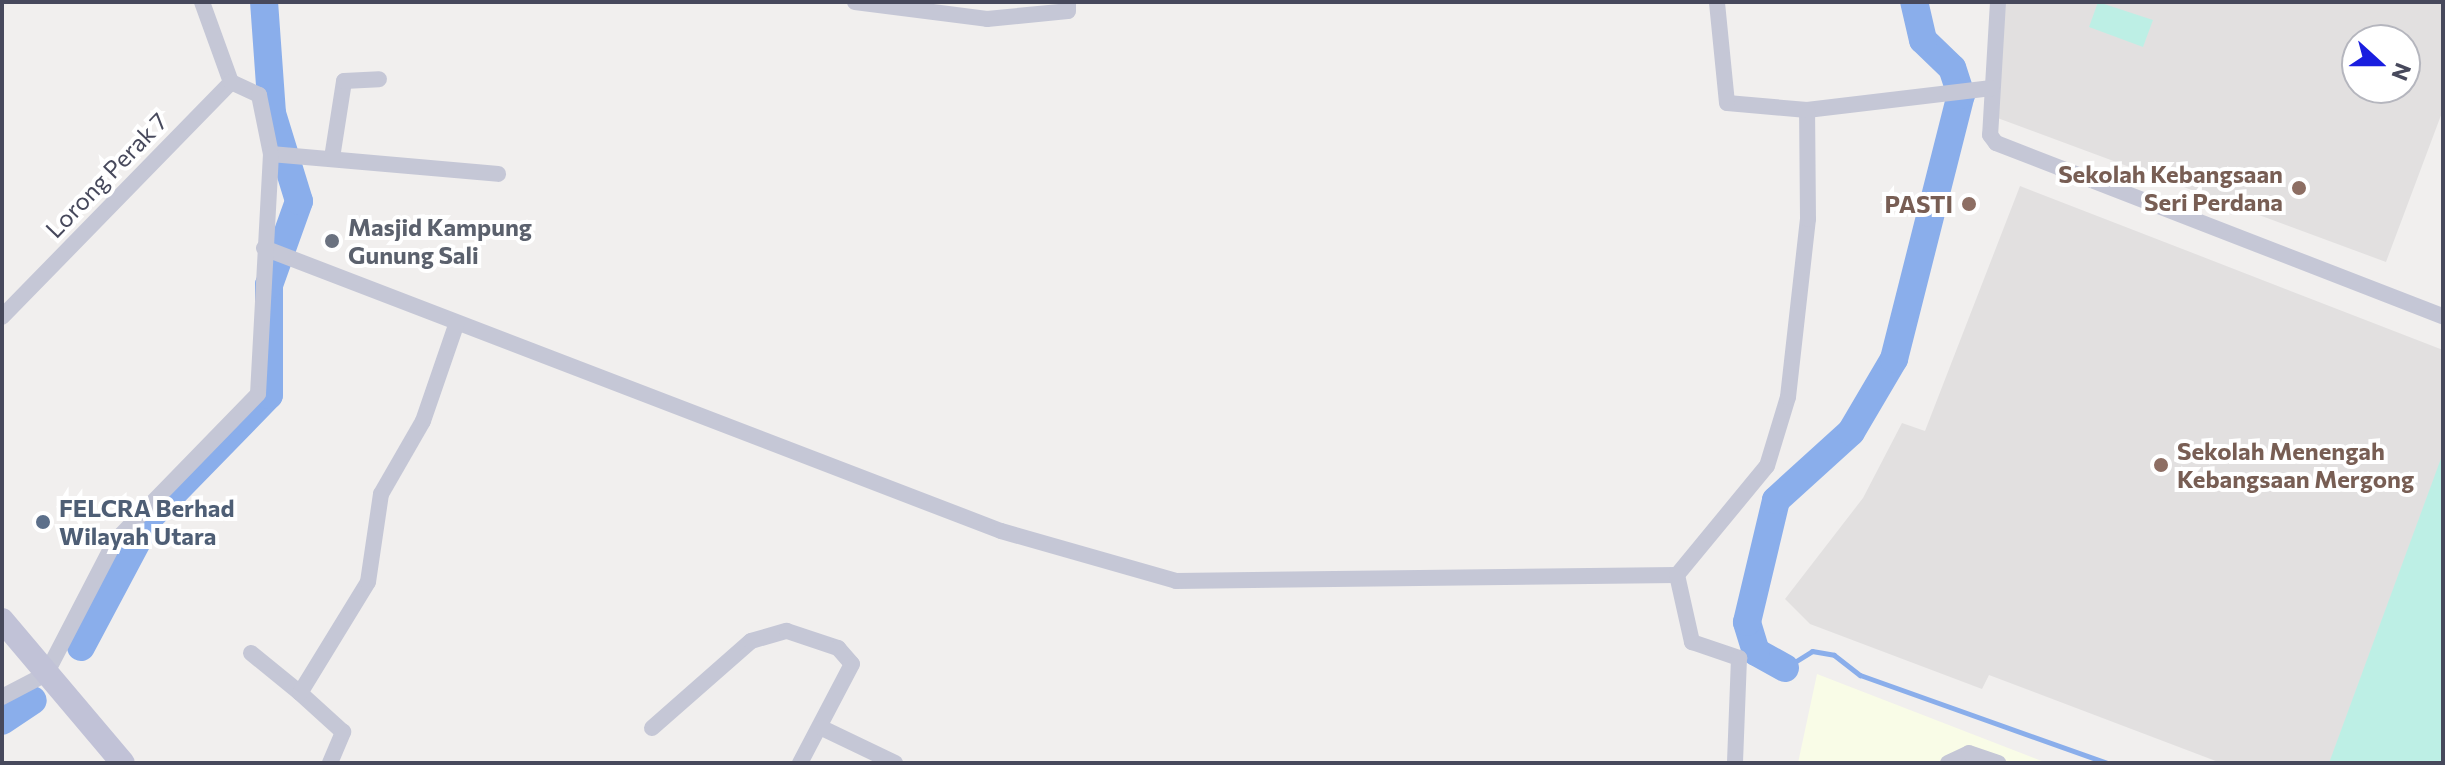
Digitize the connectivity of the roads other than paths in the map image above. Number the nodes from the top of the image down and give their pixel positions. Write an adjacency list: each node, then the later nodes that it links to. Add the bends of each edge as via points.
1 (202, 2): 8 (street)
2 (855, 2): 5 (street)
3 (1717, 2): 10 (street, via 1727,103)
4 (1998, 2): 9 (street)
5 (941, 7): 6 (street, via 987,19)
6 (1068, 7)
7 (379, 79): 12 (street, via 344,81)
8 (231, 82): 11 (street, via 251,87 265,111); 16 (street, Lorong Perak 7)
9 (1983, 89): 10 (street); 15 (street, via 1990,135 2006,148)
10 (1807, 110): 18 (street, via 1808,219 1788,397 1767,466)
11 (274, 155): 12 (street); 14 (street)
12 (332, 158): 13 (street)
13 (498, 174)
14 (275, 252): 17 (street); 21 (street, via 254,401 115,541)
15 (2443, 316)
16 (2, 317)
17 (456, 325): 18 (street, via 1001,531 1176,581); 22 (street, via 423,421 381,494 368,582)
18 (1677, 575): 30 (street, via 1692,642 1739,658)
19 (2, 620): 21 (street)
20 (251, 653): 22 (street)
21 (46, 674): 23 (street); 26 (street)
22 (300, 693): 27 (street, via 343,732)
23 (2, 697)
24 (652, 728): 25 (street, via 751,641 787,631 851,659)
25 (822, 728): 28 (street); 29 (street)
26 (123, 763)
27 (330, 763)
28 (800, 763)
29 (895, 763)
30 (1735, 763)
31 (1948, 763): 32 (street, via 1969,753)
32 (1998, 763)

